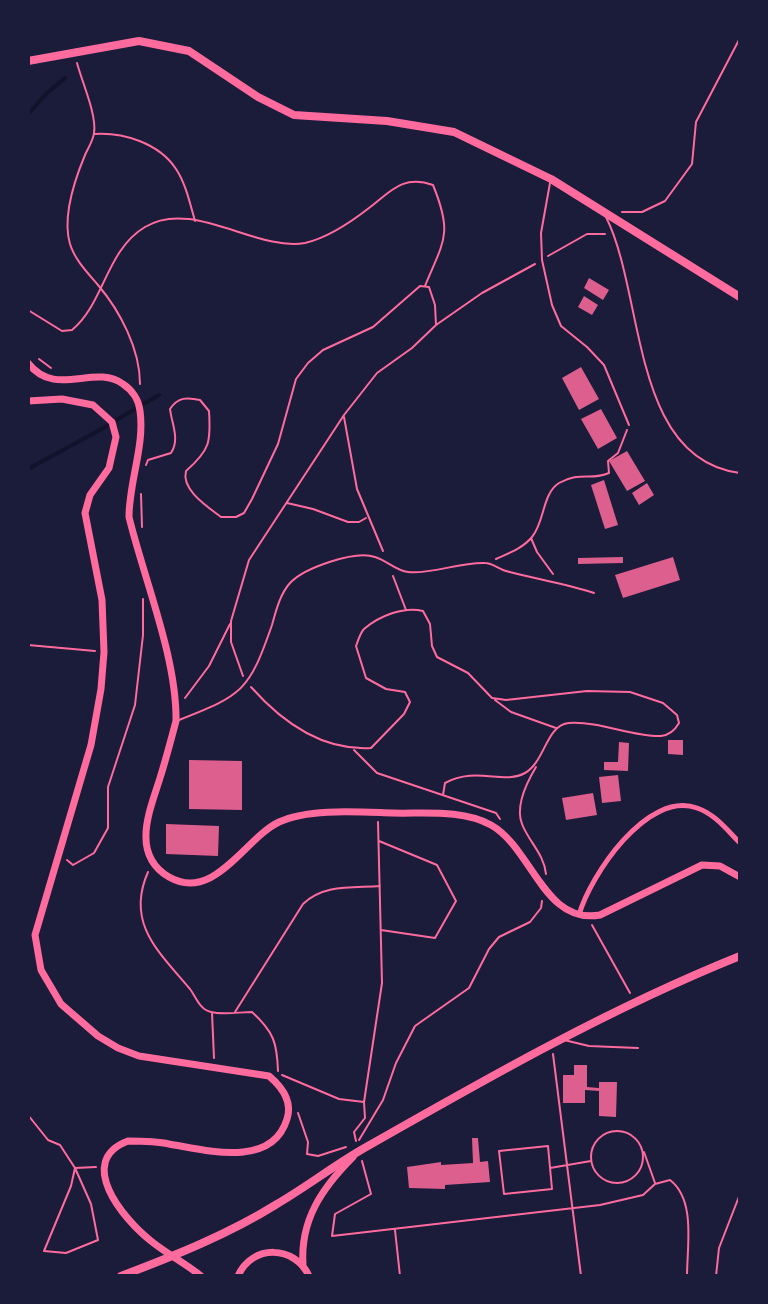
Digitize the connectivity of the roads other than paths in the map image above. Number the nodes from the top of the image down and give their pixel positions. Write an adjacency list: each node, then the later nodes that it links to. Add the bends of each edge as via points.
1 (28, 61): 2 (main road, via 140,41 169,46 189,51 294,116 387,121 454,132)
2 (551, 179): 3 (main road); 7 (lane, via 541,233 542,260 552,305 561,326 604,365)
3 (604, 212): 4 (main road); 8 (lane, via 615,234 662,415 687,450 720,471)
4 (740, 297)
5 (28, 363): 10 (street, via 44,376 60,381 113,379 138,400 141,411 129,517 173,680)
6 (28, 401): 20 (street, via 82,401 102,411 112,422 116,437 114,456 90,495 85,513 99,580 104,652 101,689 91,746 35,936 41,970 61,1004 118,1048 139,1056 269,1076 281,1086 289,1107 288,1117 272,1142 260,1149 226,1152 128,1141 115,1146 107,1155 102,1167 116,1202 132,1225)
7 (629, 425)
8 (740, 473)
9 (594, 593): 10 (lane, via 488,563 407,573 374,556 360,555 328,563 303,573 290,584 247,682 237,693)
10 (176, 721): 13 (street, via 146,818 146,842 153,861 177,881 197,881 219,873 261,834 279,822 306,814 453,814 490,824 503,834 557,903)
11 (740, 843): 13 (street, via 695,807 672,808 654,815 598,871)
12 (740, 877): 13 (street, via 720,866 702,865 600,915)
13 (579, 915)
14 (740, 956): 15 (main road, via 634,1001)
15 (562, 1040): 16 (lane, via 589,1046); 17 (main road)
16 (638, 1048)
17 (359, 1152): 18 (street, via 334,1177 310,1213 303,1242); 19 (main road, via 276,1205 166,1259)
18 (303, 1265): 21 (street, via 288,1254 270,1252 253,1258); 22 (street)
19 (121, 1275)
20 (201, 1275)
21 (238, 1275)
22 (309, 1275)

